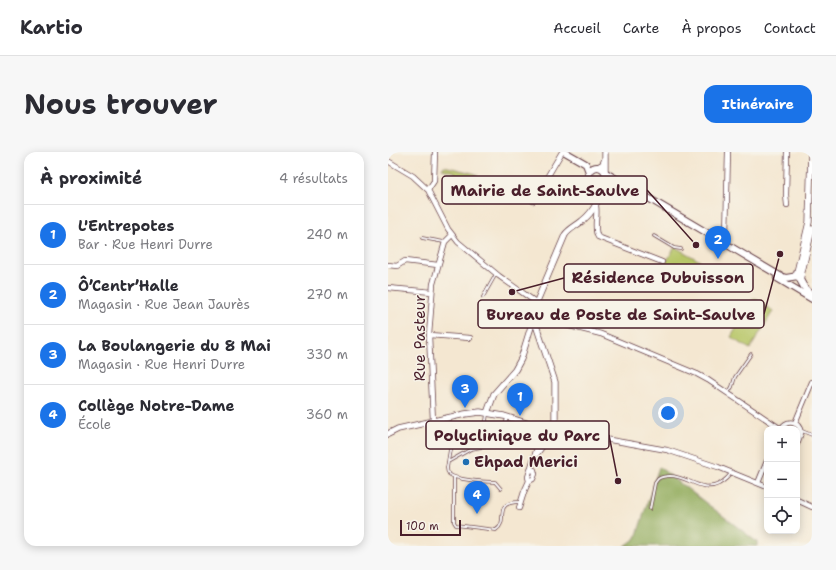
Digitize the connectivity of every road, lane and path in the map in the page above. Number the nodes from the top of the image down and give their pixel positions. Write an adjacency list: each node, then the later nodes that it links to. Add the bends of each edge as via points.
1 (436, 152): 16 (street, via 433,184)
2 (562, 152): 18 (street)
3 (565, 152): 12 (main road, via 586,164)
4 (572, 152): 11 (main road)
5 (605, 152): 9 (street)
6 (728, 152): 26 (street, via 726,236)
7 (787, 152): 19 (street)
8 (811, 152): 32 (street, via 809,226)
9 (605, 159): 11 (street, via 603,164); 13 (street)
10 (388, 161): 16 (street, via 413,176)
11 (597, 167): 12 (main road); 13 (main road)
12 (589, 172): 15 (main road, via 589,179)
13 (605, 172): 14 (main road); 26 (main road)
14 (604, 182): 15 (main road); 17 (street); 26 (main road, via 612,180)
15 (594, 184): 17 (street)
16 (428, 190): 22 (street)
17 (599, 198): 20 (street)
18 (533, 200)
19 (787, 205)
20 (596, 206): 28 (street, via 597,236); 40 (street, via 565,236)
21 (812, 229): 32 (street)
22 (452, 236): 25 (street); 31 (street)
23 (654, 236): 27 (lane, via 674,248)
24 (422, 238): 25 (lane)
25 (445, 242): 30 (street, Rue Pasteur)
26 (723, 244): 32 (main road, via 784,278); 33 (main road)
27 (681, 249)
28 (662, 262)
29 (388, 265): 30 (street, via 397,266 406,261)
30 (438, 265): 35 (street, Rue Pasteur)
31 (496, 274): 37 (lane); 40 (street)
32 (797, 279): 33 (main road, via 798,286); 33 (main road, via 789,282); 36 (main road)
33 (792, 286): 38 (main road)
34 (388, 288): 35 (street)
35 (432, 292): 42 (street, Rue Pasteur)
36 (812, 295)
37 (483, 297)
38 (812, 299)
39 (505, 302): 41 (lane, via 512,308)
40 (537, 303): 41 (street)
41 (534, 315): 46 (street, via 605,336 701,376); 47 (street, via 522,359 494,394); 58 (street, via 555,382)
42 (429, 335): 43 (street); 49 (street, Rue Pasteur)
43 (470, 338)
44 (751, 354): 46 (lane)
45 (812, 382): 50 (street)
46 (728, 393): 53 (street)
47 (487, 413): 48 (street); 49 (street, via 470,413); 56 (lane)
48 (507, 418): 51 (lane); 52 (street)
49 (433, 421): 60 (street)
50 (794, 423): 54 (street); 55 (street)
51 (505, 425)
52 (535, 426): 58 (street); 62 (street)
53 (777, 426)
54 (784, 426)
55 (796, 426)
56 (484, 428)
57 (453, 431): 64 (lane)
58 (553, 431): 62 (street); 62 (street, via 551,437); 66 (street, via 661,448)
59 (800, 431): 61 (lane)
60 (389, 432)
61 (812, 435)
62 (542, 441): 72 (street, via 530,468 530,481)
63 (482, 447): 64 (lane, via 471,449)
64 (448, 462): 67 (lane, via 448,473)
65 (767, 462): 68 (street)
66 (731, 472): 68 (street); 75 (lane, via 724,481 710,487 703,487 676,476 658,479)
67 (454, 476): 70 (lane, via 495,482); 72 (lane, via 456,524 496,530 499,528 506,505 510,502)
68 (758, 483): 69 (street)
69 (764, 486)
70 (501, 489)
71 (800, 501): 73 (street)
72 (521, 502): 74 (street)
73 (812, 507)
74 (519, 508)
75 (650, 509)

